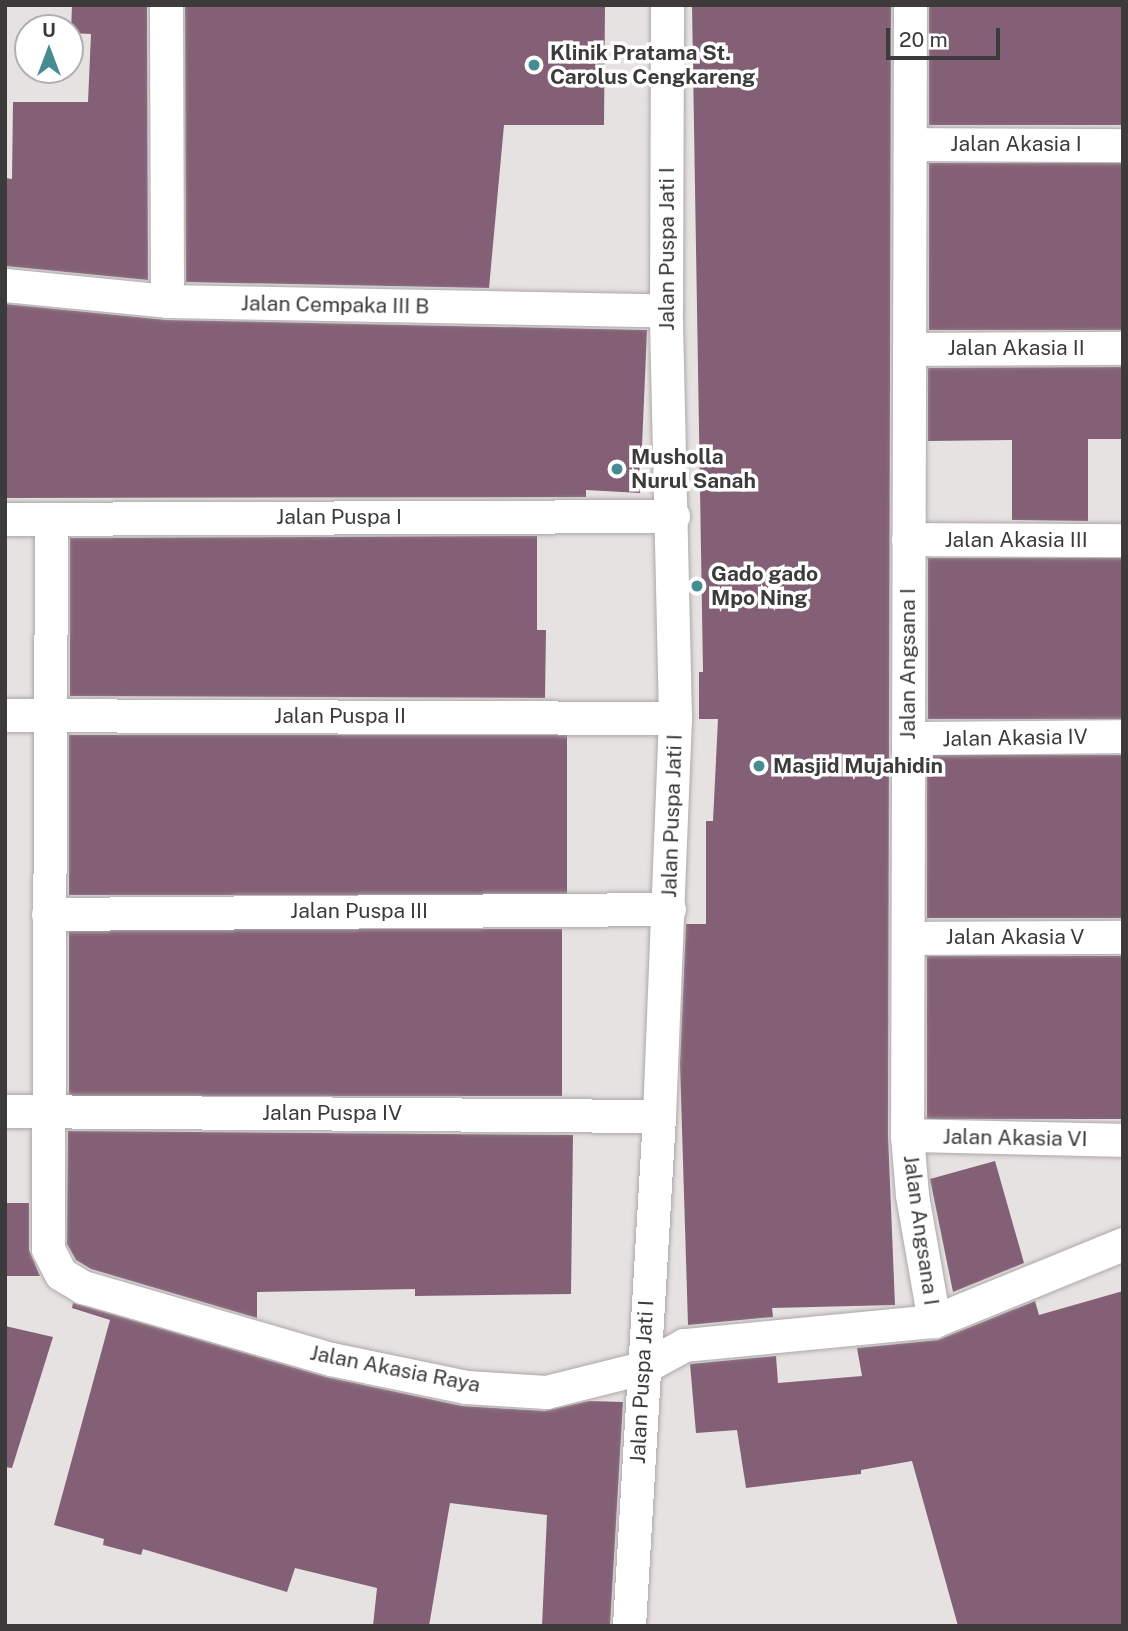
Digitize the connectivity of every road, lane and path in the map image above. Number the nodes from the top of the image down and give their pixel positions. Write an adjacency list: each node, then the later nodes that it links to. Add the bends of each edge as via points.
1 (166, 5): 7 (street)
2 (667, 5): 8 (street, Jalan Puspa Jati I)
3 (910, 5): 4 (street, Jalan Angsana I)
4 (910, 144): 5 (street, Jalan Akasia I); 10 (street, Jalan Angsana I)
5 (1123, 145)
6 (5, 285): 7 (street, Jalan Cempaka III B)
7 (167, 301): 8 (street, Jalan Cempaka III B)
8 (666, 311): 11 (street, Jalan Puspa Jati I)
9 (1123, 348): 10 (street, Jalan Akasia II)
10 (909, 349): 14 (street, Jalan Angsana I)
11 (673, 516): 13 (street, Jalan Puspa I); 18 (street, Jalan Puspa Jati I)
12 (5, 519): 13 (street, Jalan Puspa I)
13 (51, 520): 16 (street)
14 (908, 539): 15 (street, Jalan Akasia III); 20 (street, Jalan Angsana I)
15 (1123, 540)
16 (50, 714): 17 (street, Jalan Puspa II); 18 (street, Jalan Puspa II); 22 (street)
17 (5, 715)
18 (675, 718): 21 (street, Jalan Puspa Jati I)
19 (1123, 736): 20 (street, Jalan Akasia IV)
20 (908, 738): 24 (street, Jalan Angsana I)
21 (668, 909): 22 (street, Jalan Puspa III); 27 (street, Jalan Puspa Jati I)
22 (48, 914): 26 (street)
23 (1123, 937): 24 (street, Jalan Akasia V)
24 (908, 938): 28 (street, Jalan Angsana I)
25 (5, 1111): 26 (street, Jalan Puspa IV)
26 (48, 1111): 27 (street, Jalan Puspa IV); 32 (street, Jalan Akasia Raya, via 48,1249 61,1274 83,1287 331,1359 452,1384 546,1392)
27 (659, 1116): 32 (street, Jalan Puspa Jati I)
28 (907, 1135): 29 (street, Jalan Akasia VI); 31 (street, Jalan Angsana I, via 912,1195)
29 (1123, 1140)
30 (1123, 1244): 31 (street, Jalan Akasia Raya)
31 (934, 1321): 32 (street, Jalan Akasia Raya, via 684,1345)
32 (642, 1368): 33 (street, Jalan Puspa Jati I)
33 (629, 1626)

